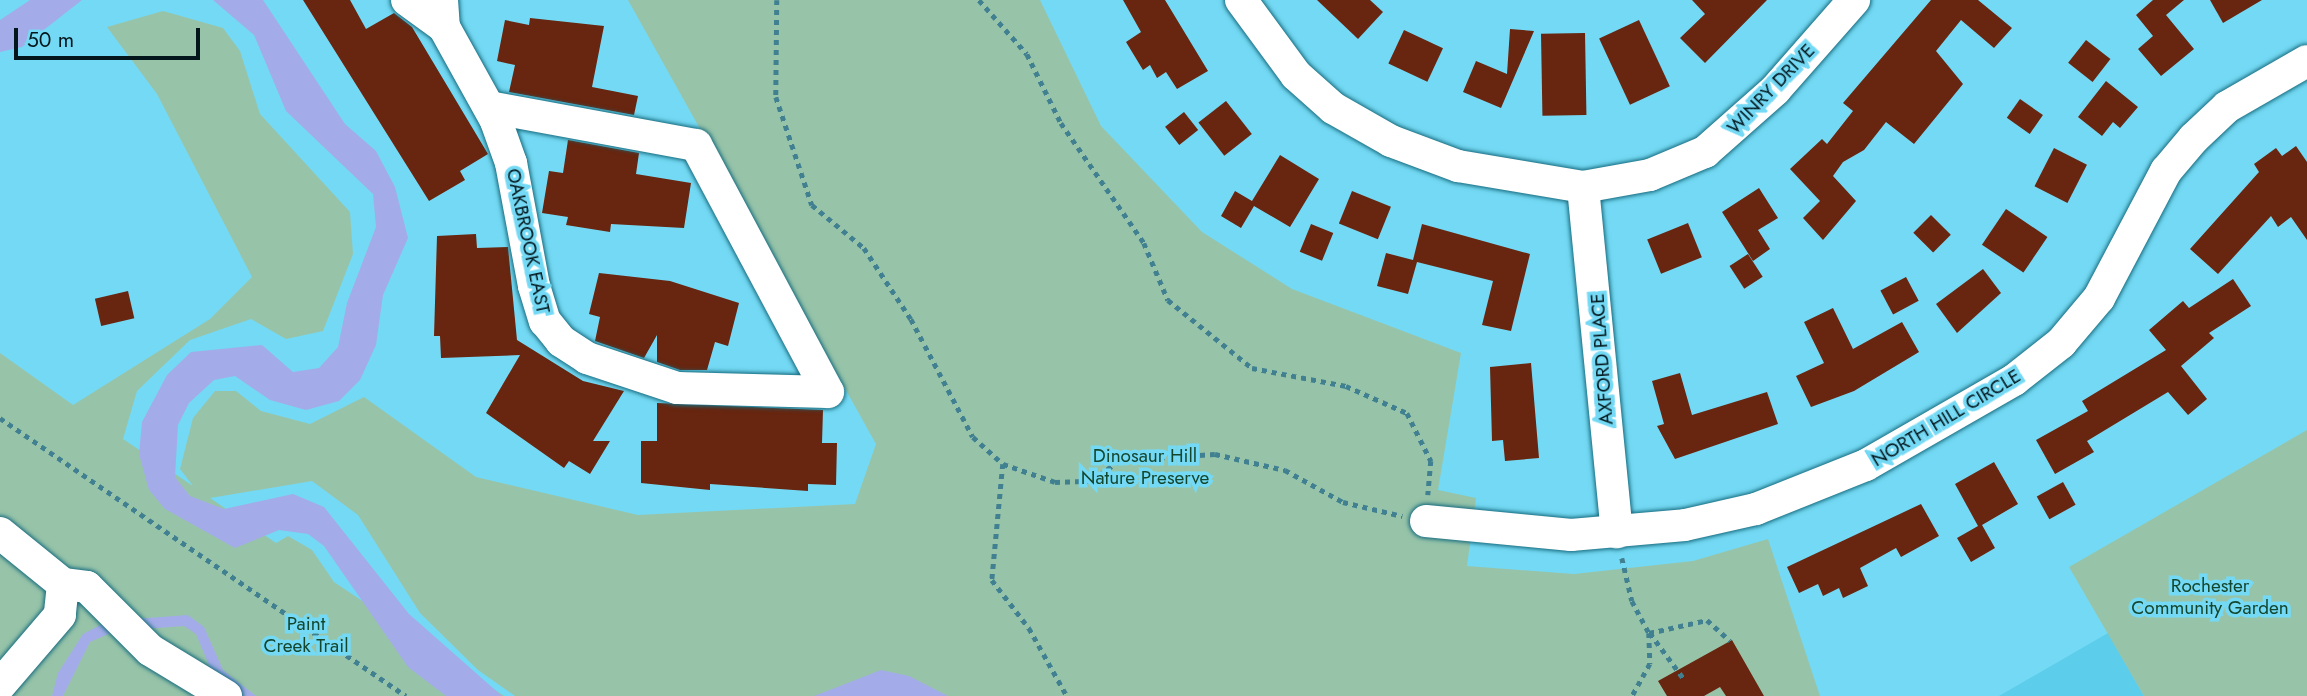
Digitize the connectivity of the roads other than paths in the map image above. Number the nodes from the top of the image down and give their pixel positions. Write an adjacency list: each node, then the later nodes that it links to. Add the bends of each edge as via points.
1 (407, 0): 4 (street)
2 (1241, 0): 7 (street, WINRY DRIVE, via 1296,75 1333,108 1391,141 1458,166)
3 (1854, 0): 7 (street, WINRY DRIVE, via 1775,90 1705,152 1650,175)
4 (443, 14): 6 (street, OAKBROOK EAST)
5 (2307, 61): 9 (street, NORTH HILL CIRCLE, via 2227,107 2194,138 2166,171 2099,298 2061,342 2014,380 1866,466 1808,490 1709,520)
6 (489, 107): 6 (street, OAKBROOK EAST, via 511,163 534,286 545,321 561,341 587,358 677,388 828,392 696,145)
7 (1583, 187): 9 (street, AXFORD PLACE)
8 (1426, 521): 9 (street, NORTH HILL CIRCLE, via 1571,535)
9 (1617, 532)
10 (0, 533): 12 (street)
11 (0, 548): 12 (street)
12 (33, 559): 13 (street)
13 (63, 584): 14 (street, via 60,615); 15 (street, via 87,587 150,650)
14 (0, 685)
15 (226, 696)

